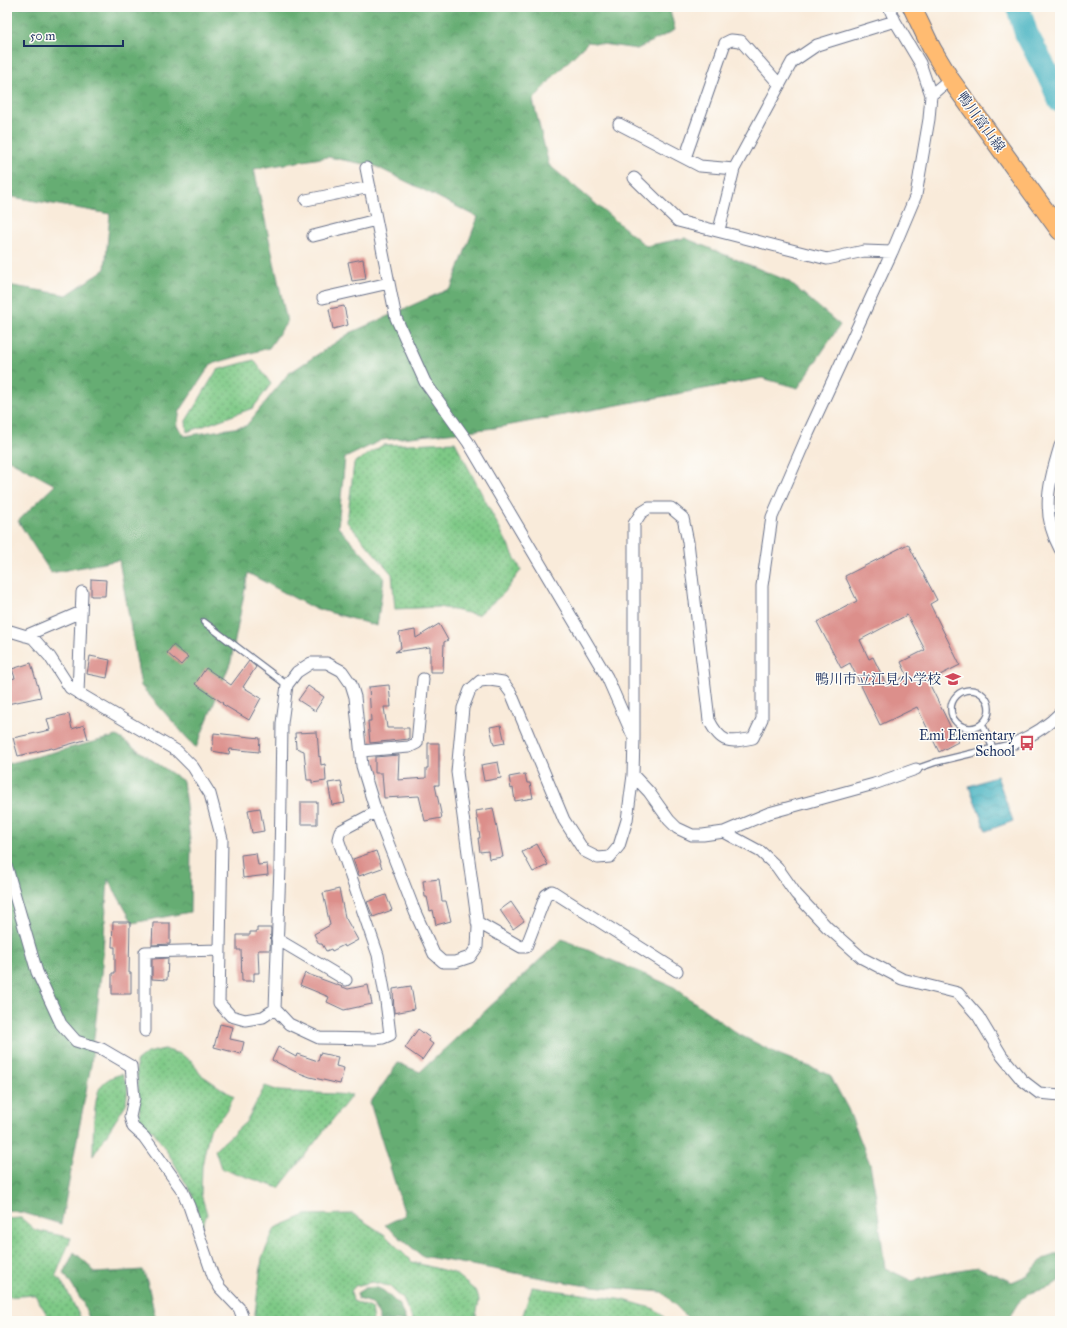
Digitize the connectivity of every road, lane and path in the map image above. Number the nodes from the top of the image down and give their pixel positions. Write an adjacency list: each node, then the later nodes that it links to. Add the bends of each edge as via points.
1 (888, 7): 3 (street)
2 (912, 7): 4 (main road, 鴨川富山線)
3 (895, 21): 5 (street, via 817,45 792,62); 6 (street, via 920,63)
4 (950, 79): 6 (street); 16 (main road, 鴨川富山線)
5 (779, 84): 8 (street, via 741,41 731,40 725,43); 10 (street)
6 (931, 95): 18 (street, via 916,195)
7 (619, 124): 8 (street)
8 (685, 158): 10 (street, via 700,166)
9 (366, 168): 12 (street)
10 (734, 168): 15 (street)
11 (634, 178): 15 (street, via 678,221)
12 (370, 187): 13 (street); 14 (street)
13 (306, 200)
14 (376, 220): 17 (street); 19 (street)
15 (719, 230): 18 (street, via 827,259 864,250)
16 (1060, 231)
17 (312, 236)
18 (892, 252): 33 (street, via 772,517 762,586 762,719 753,738 725,740 715,733 709,720 683,518 671,508 659,507 649,508 641,513 634,524)
19 (389, 283): 20 (street); 33 (street, via 396,318 425,382 468,442 607,677)
20 (324, 298)
21 (1060, 446): 22 (street, via 1050,484 1047,510 1052,532)
22 (1060, 549)
23 (82, 592): 24 (street)
24 (81, 612): 27 (street); 30 (street)
25 (204, 622): 29 (lane)
26 (7, 630): 27 (street)
27 (25, 636): 30 (street, via 33,638 70,688)
28 (423, 679): 36 (street, via 417,743 408,747)
29 (287, 685): 36 (street, via 296,672 311,663 327,663 342,671 351,684 355,697); 43 (street, via 282,723)
30 (78, 693): 44 (street, via 177,751 193,768 210,794 222,839)
31 (1060, 713): 34 (street, via 1041,730)
32 (982, 724): 32 (lane, via 968,728 955,721 952,706 959,694 973,691 985,698 989,712); 35 (lane)
33 (634, 738): 38 (street)
34 (1015, 743): 35 (lane)
35 (993, 748): 37 (lane)
36 (361, 751): 39 (street, via 362,766)
37 (916, 769): 40 (street, via 874,784 769,813)
38 (633, 775): 40 (street, via 650,792 677,828 692,835); 42 (street, via 627,820 619,846 610,857 598,858 584,851 564,820 511,693 503,682 480,681 470,690 463,708 457,772)
39 (376, 812): 42 (street, via 434,954 443,962 455,962 470,957 477,947); 47 (street, via 340,831 338,839 378,955 390,1035 375,1039 319,1038 289,1024)
40 (724, 832): 49 (street, via 761,852 777,867 796,894 827,927 862,958 902,979 958,993 978,1016 1002,1056 1022,1080 1039,1093)
41 (7, 868): 50 (street, via 37,972 61,1024 76,1041 102,1049 131,1066 134,1098 130,1117 133,1127 144,1137 182,1190 212,1276 239,1308)
42 (477, 922): 45 (street, via 521,947 526,947 546,894 552,891)
43 (278, 939): 46 (street); 47 (street)
44 (219, 950): 47 (street, via 219,1003 231,1016 245,1020 263,1017); 48 (street, via 145,952)
45 (677, 971)
46 (346, 980)
47 (275, 1009)
48 (145, 1031)
49 (1060, 1095)
50 (244, 1321)

